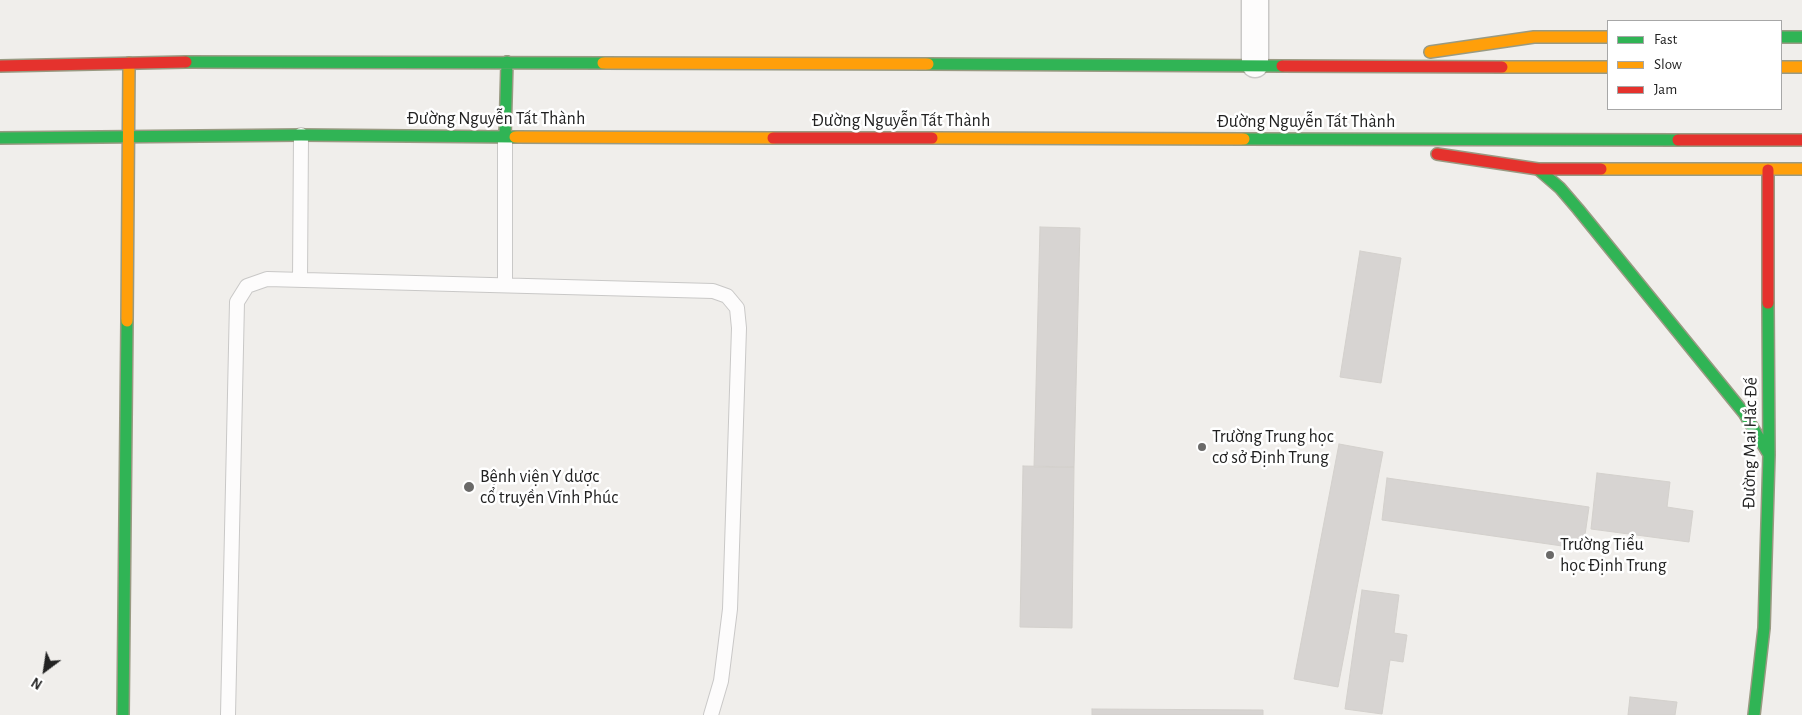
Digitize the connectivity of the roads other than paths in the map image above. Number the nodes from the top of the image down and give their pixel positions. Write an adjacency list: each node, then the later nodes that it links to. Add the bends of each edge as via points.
1 (1255, 0): 7 (street)
2 (1607, 37): 8 (main road, via 1534,37)
3 (1782, 37): 4 (main road)
4 (1802, 37)
5 (507, 62): 6 (main road); 7 (main road); 15 (main road)
6 (129, 63): 9 (main road); 14 (main road)
7 (1254, 64): 8 (main road)
8 (1345, 65): 10 (main road)
9 (0, 66)
10 (1607, 66)
11 (1782, 67): 12 (main road)
12 (1802, 67)
13 (301, 135): 14 (main road, Đường Nguyễn Tất Thành); 15 (main road, Đường Nguyễn Tất Thành); 22 (lane)
14 (129, 137): 16 (main road, Đường Nguyễn Tất Thành); 25 (main road)
15 (505, 137): 17 (main road, Đường Nguyễn Tất Thành); 23 (lane)
16 (0, 138)
17 (1347, 140): 18 (main road, Đường Nguyễn Tất Thành); 19 (main road)
18 (1802, 140)
19 (1538, 169): 21 (main road); 24 (main road, via 1578,209 1738,406)
20 (1802, 169): 21 (main road)
21 (1768, 170): 24 (main road, Đường Mai Hắc Đế)
22 (300, 280): 23 (lane); 26 (lane, via 267,279 247,286 237,302)
23 (505, 285): 27 (lane, via 713,290 727,296 737,308 730,610 721,681)
24 (1768, 455): 28 (main road, Đường Mai Hắc Đế, via 1764,628)
25 (123, 715)
26 (228, 715)
27 (711, 715)
28 (1754, 715)

